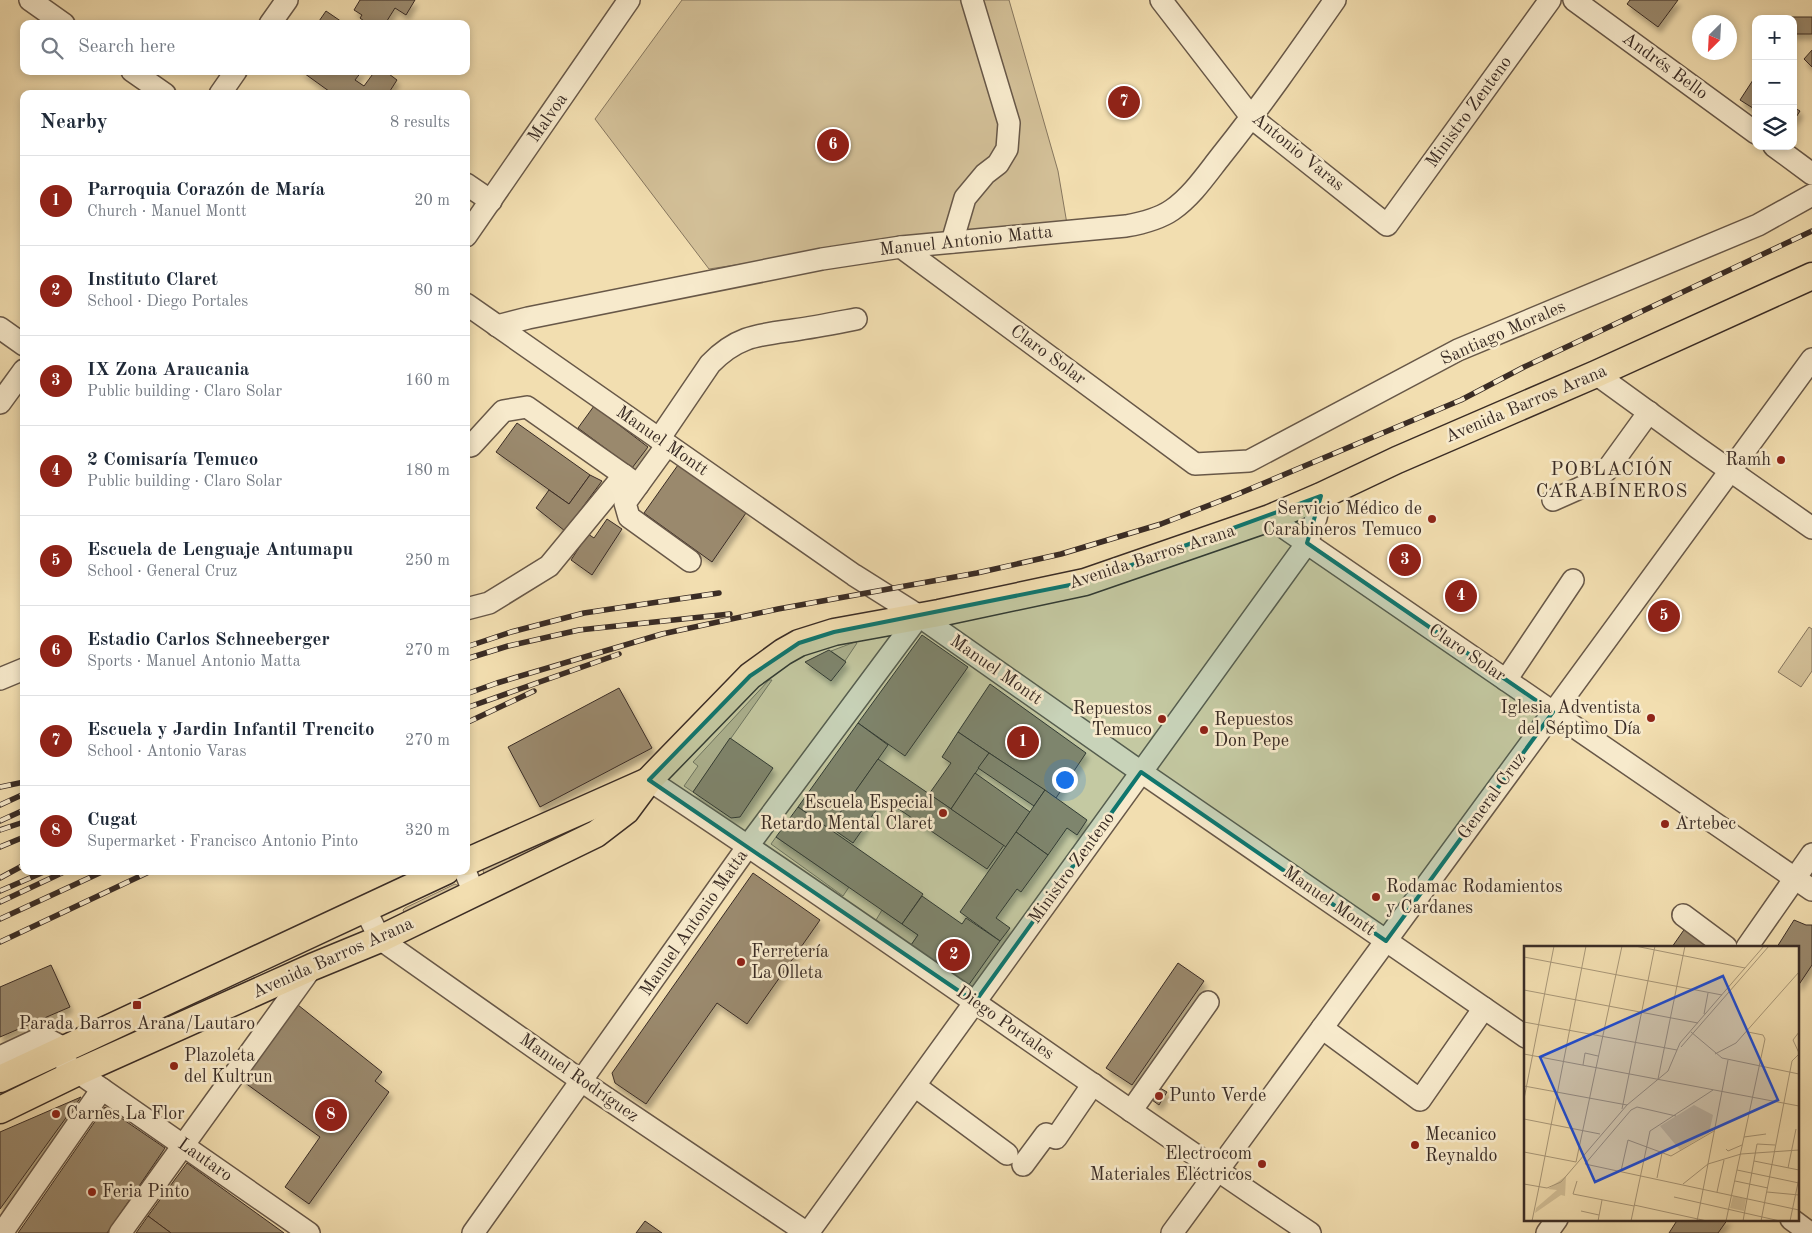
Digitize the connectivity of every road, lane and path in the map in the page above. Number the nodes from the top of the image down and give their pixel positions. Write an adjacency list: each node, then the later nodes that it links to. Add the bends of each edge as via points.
1 (30, 0): 9 (street)
2 (286, 0): 10 (street)
3 (630, 0): 21 (street, Malvoa)
4 (972, 0): 24 (street, via 1009,123 1007,149 998,164 965,198)
5 (1162, 0): 15 (street, Antonio Varas)
6 (1335, 0): 15 (street, Manuel Antonio Matta)
7 (1550, 0): 22 (street, Ministro Zenteno)
8 (1578, 1): 16 (street, Andrés Bello)
9 (58, 20)
10 (273, 20)
11 (138, 75): 13 (street)
12 (233, 75): 14 (street)
13 (158, 90)
14 (223, 90)
15 (1252, 118): 22 (street, Antonio Varas); 24 (street, Manuel Antonio Matta, via 1190,195 1156,218 1126,226)
16 (1752, 130)
17 (1779, 150): 18 (street)
18 (1812, 174)
19 (470, 187): 21 (street)
20 (1812, 194): 39 (street, Santiago Morales, via 1758,226 1458,350 1249,461)
21 (491, 201): 23 (street, Malvoa)
22 (1387, 225)
23 (470, 230)
24 (952, 242): 25 (street, Manuel Antonio Matta)
25 (901, 246): 29 (street, Manuel Antonio Matta, via 744,274); 39 (street, Claro Solar)
26 (1812, 276): 33 (main road, Avenida Barros Arana)
27 (470, 307): 29 (street, Manuel Montt)
28 (856, 319): 37 (street, via 757,335 732,345 710,364)
29 (497, 326): 37 (street, Manuel Montt)
30 (0, 328): 31 (street)
31 (20, 342)
32 (1812, 359): 40 (street, General Cruz)
33 (1596, 374): 36 (street); 42 (main road, Avenida Barros Arana)
34 (20, 375): 35 (street)
35 (0, 402)
36 (1648, 412): 40 (street); 43 (street, via 1607,470 1589,484)
37 (663, 442): 41 (street); 50 (street, Manuel Montt, via 854,575)
38 (471, 446): 41 (street, via 504,411 527,407)
39 (1195, 464)
40 (1730, 471): 45 (street); 54 (street, General Cruz)
41 (631, 480): 47 (street, via 625,503 629,517); 49 (street, via 549,566 489,603)
42 (1320, 496): 44 (main road, Avenida Barros Arana); 46 (street, Ministro Zenteno)
43 (1553, 500)
44 (1270, 518): 46 (street, Claro Solar); 50 (main road, Avenida Barros Arana, via 1086,582)
45 (1812, 528)
46 (1307, 543): 53 (street, Claro Solar); 55 (street, Ministro Zenteno)
47 (690, 560)
48 (1573, 580): 53 (street)
49 (470, 608)
50 (919, 616): 55 (street, Manuel Montt); 56 (main road, Avenida Barros Arana, via 816,636 783,652 750,676); 57 (street, Manuel Antonio Matta)
51 (20, 671): 52 (street)
52 (0, 679)
53 (1506, 680): 54 (street, Claro Solar)
54 (1554, 712): 62 (street, Claro Solar); 66 (street, General Cruz)
55 (1141, 772): 66 (street, Manuel Montt); 70 (street, Ministro Zenteno)
56 (649, 780): 57 (street, Diego Portales); 59 (main road, Avenida Barros Arana); 61 (main road, Avenida Barros Arana, via 626,811 596,834)
57 (749, 846): 70 (street, Diego Portales); 79 (street, Manuel Antonio Matta)
58 (1812, 854): 62 (street)
59 (470, 860)
60 (437, 875): 63 (main road, Avenida Barros Arana)
61 (470, 882): 65 (main road, Avenida Barros Arana)
62 (1804, 884): 68 (street)
63 (365, 909): 65 (street, Manuel Rodríguez); 75 (main road, Avenida Barros Arana)
64 (1683, 915): 67 (street)
65 (380, 939): 69 (main road, Avenida Barros Arana); 79 (street, Manuel Rodríguez)
66 (1386, 941): 72 (street, Manuel Montt); 73 (street, General Cruz)
67 (1725, 946)
68 (1748, 946)
69 (312, 967): 77 (main road, Avenida Barros Arana); 85 (street)
70 (975, 1002): 80 (street, Diego Portales); 81 (street, Ministro Zenteno)
71 (1208, 1002): 84 (street)
72 (1484, 1008): 73 (street, via 1420,1100); 74 (street, Manuel Montt)
73 (1322, 1028): 86 (street, General Cruz)
74 (1524, 1036)
75 (58, 1051): 76 (street, Lautaro, via 43,1037); 77 (street, Lautaro); 78 (main road, Avenida Barros Arana)
76 (0, 1057)
77 (78, 1072): 82 (street, Lautaro); 83 (main road, Avenida Barros Arana)
78 (0, 1079)
79 (581, 1080): 92 (street, Manuel Antonio Matta); 93 (street, Manuel Rodríguez)
80 (1093, 1084): 81 (street, via 1056,1138 1046,1134 1015,1160); 84 (street, Diego Portales)
81 (915, 1086): 93 (street, Ministro Zenteno)
82 (102, 1089): 85 (street, Lautaro); 89 (street)
83 (0, 1110)
84 (1131, 1111): 86 (street, Diego Portales)
85 (183, 1144): 90 (street); 91 (street, Lautaro)
86 (1218, 1171): 94 (street, General Cruz); 95 (street, Diego Portales)
87 (1556, 1220): 96 (street)
88 (1791, 1220): 97 (street)
89 (2, 1233)
90 (120, 1233)
91 (309, 1233)
92 (473, 1233)
93 (807, 1233)
94 (1172, 1233)
95 (1310, 1233)
96 (1547, 1233)
97 (1810, 1233)

